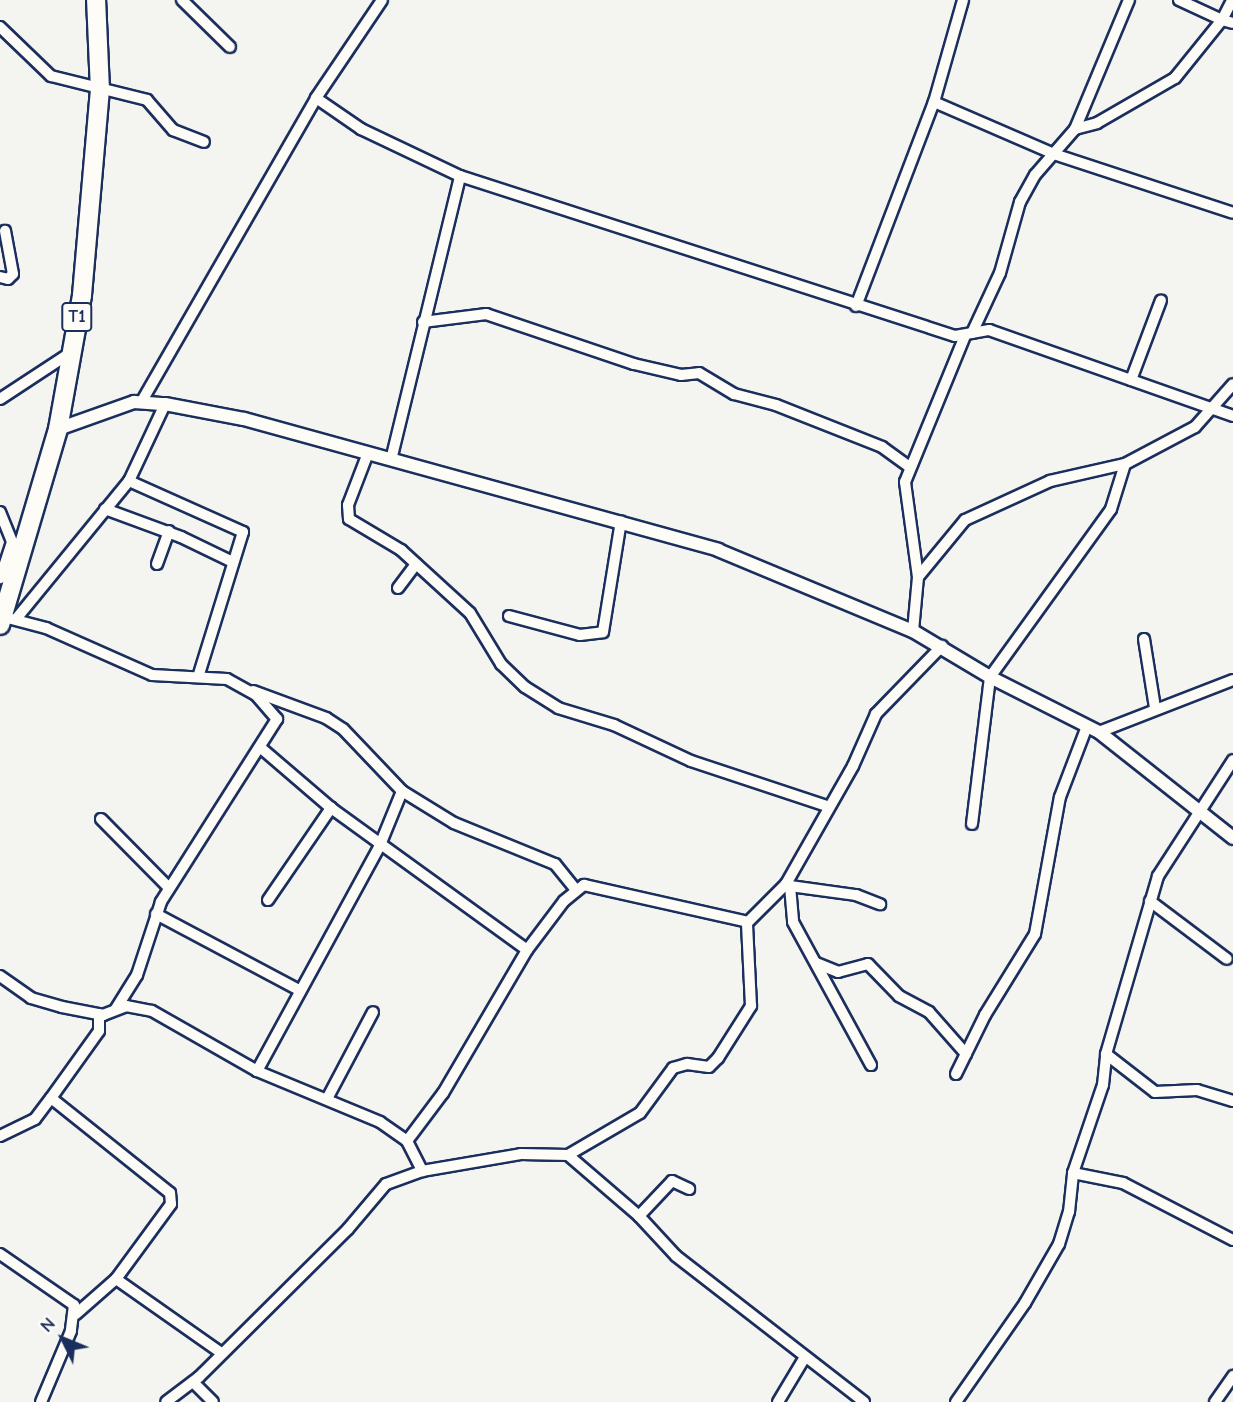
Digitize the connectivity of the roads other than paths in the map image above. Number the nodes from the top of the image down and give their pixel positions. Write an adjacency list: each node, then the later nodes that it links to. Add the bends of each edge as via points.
1 (96, 0): 11 (highway, T1)
2 (182, 0): 10 (street)
3 (382, 0): 12 (street)
4 (963, 0): 13 (street)
5 (1129, 0): 14 (street)
6 (1179, 0): 8 (street)
7 (1232, 0): 8 (street)
8 (1227, 22): 14 (street, via 1175,78 1097,123)
9 (0, 27): 11 (street, via 51,76)
10 (230, 47)
11 (100, 90): 15 (street, via 148,100 173,130); 25 (highway, T1, via 82,295)
12 (316, 98): 17 (street, via 361,129); 29 (street)
13 (934, 102): 16 (street); 22 (street)
14 (1074, 129): 16 (street)
15 (204, 142)
16 (1054, 154): 18 (street); 24 (street, via 1020,202 1000,273)
17 (460, 176): 22 (street); 23 (street)
18 (1233, 213)
19 (5, 231): 20 (street, via 13,274)
20 (0, 277)
21 (1161, 300): 26 (street)
22 (856, 306): 24 (street)
23 (423, 322): 35 (street); 37 (street, via 486,314 634,364 681,375 699,373 734,394 776,405 882,447)
24 (969, 335): 26 (street, via 989,330); 37 (street)
25 (70, 353): 28 (street); 33 (highway, T1)
26 (1131, 380): 31 (street)
27 (1233, 384): 31 (street)
28 (0, 399)
29 (142, 401): 30 (street); 33 (street)
30 (165, 404): 34 (street, via 244,419); 38 (street)
31 (1211, 412): 32 (street); 36 (street, via 1195,427)
32 (1233, 416)
33 (58, 429): 50 (highway, T1)
34 (368, 453): 35 (street); 45 (street, via 348,505 349,519 398,547)
35 (391, 460): 41 (street)
36 (1125, 464): 46 (street, via 1050,481 974,513); 55 (street, via 1104,520)
37 (908, 466): 46 (street, via 905,502)
38 (129, 481): 39 (street); 43 (street, via 242,531)
39 (105, 509): 42 (street); 50 (street)
40 (0, 512): 47 (street, via 12,541)
41 (621, 522): 49 (street, via 603,632 580,635); 51 (street, via 719,550)
42 (169, 531): 43 (street); 44 (street)
43 (233, 562): 54 (street)
44 (157, 564)
45 (416, 564): 48 (street); 64 (street, via 470,613 505,669 552,705 614,725 691,761)
46 (918, 577): 51 (street)
47 (0, 578)
48 (398, 588)
49 (509, 616)
50 (5, 619): 54 (street, via 46,628 145,673 161,677)
51 (913, 631): 53 (street)
52 (1144, 639): 58 (street)
53 (942, 646): 55 (street); 64 (street, via 884,703)
54 (199, 674): 57 (street, via 227,678)
55 (990, 677): 59 (street); 68 (street)
56 (1233, 680): 58 (street)
57 (251, 691): 61 (street, via 277,719); 63 (street, via 293,703 343,729)
58 (1155, 708): 60 (street)
59 (1086, 729): 60 (street); 87 (street, via 1060,797 1035,934)
60 (1100, 733): 66 (street)
61 (261, 748): 65 (street); 72 (street, via 235,778)
62 (1233, 760): 66 (street)
63 (402, 791): 70 (street); 73 (street, via 454,822 555,864)
64 (827, 806): 71 (street)
65 (331, 808): 70 (street); 74 (street)
66 (1197, 810): 69 (street); 75 (street, via 1158,876)
67 (101, 819): 72 (street)
68 (972, 824)
69 (1233, 838)
70 (380, 845): 79 (street); 83 (street)
71 (788, 885): 76 (street, via 856,895); 78 (street); 81 (street, via 793,922)
72 (169, 888): 77 (street)
73 (575, 889): 78 (street, via 590,885); 79 (street)
74 (268, 900)
75 (1150, 901): 80 (street); 88 (street)
76 (880, 904)
77 (156, 914): 83 (street); 84 (street, via 136,975)
78 (748, 922): 97 (street, via 751,1006 718,1058 709,1068 687,1064 673,1068 640,1113)
79 (527, 950): 96 (street, via 443,1093)
80 (1227, 959)
81 (814, 961): 87 (street, via 838,972 868,964 899,996 929,1012); 89 (street)
82 (0, 976): 86 (street, via 31,998)
83 (299, 990): 90 (street)
84 (117, 1009): 86 (street); 90 (street, via 134,1006 152,1011)
85 (373, 1012): 92 (street)
86 (99, 1014): 93 (street, via 99,1031)
87 (966, 1054): 91 (street)
88 (1106, 1054): 94 (street, via 1151,1090 1197,1090); 99 (street, via 1103,1085)
89 (871, 1065)
90 (257, 1071): 92 (street)
91 (956, 1074)
92 (328, 1097): 96 (street)
93 (51, 1098): 95 (street, via 35,1119); 104 (street, via 170,1193 167,1211)
94 (1233, 1101)
95 (0, 1136)
96 (407, 1141): 98 (street)
97 (568, 1154): 98 (street, via 521,1154); 101 (street)
98 (422, 1171): 106 (street, via 386,1184 348,1229)
99 (1073, 1172): 102 (street, via 1123,1183); 115 (street, via 1069,1212 1053,1257)
100 (689, 1189): 101 (street, via 673,1180)
101 (639, 1216): 107 (street, via 677,1256)
102 (1233, 1240)
103 (0, 1254): 105 (street, via 69,1300)
104 (116, 1279): 105 (street); 106 (street)
105 (76, 1314): 110 (street)
106 (220, 1352): 109 (street)
107 (805, 1356): 113 (street); 114 (street)
108 (1233, 1376): 116 (street)
109 (193, 1382): 111 (street); 112 (street)
110 (41, 1402)
111 (166, 1402)
112 (214, 1402)
113 (778, 1402)
114 (864, 1402)
115 (956, 1402)
116 (1215, 1402)

